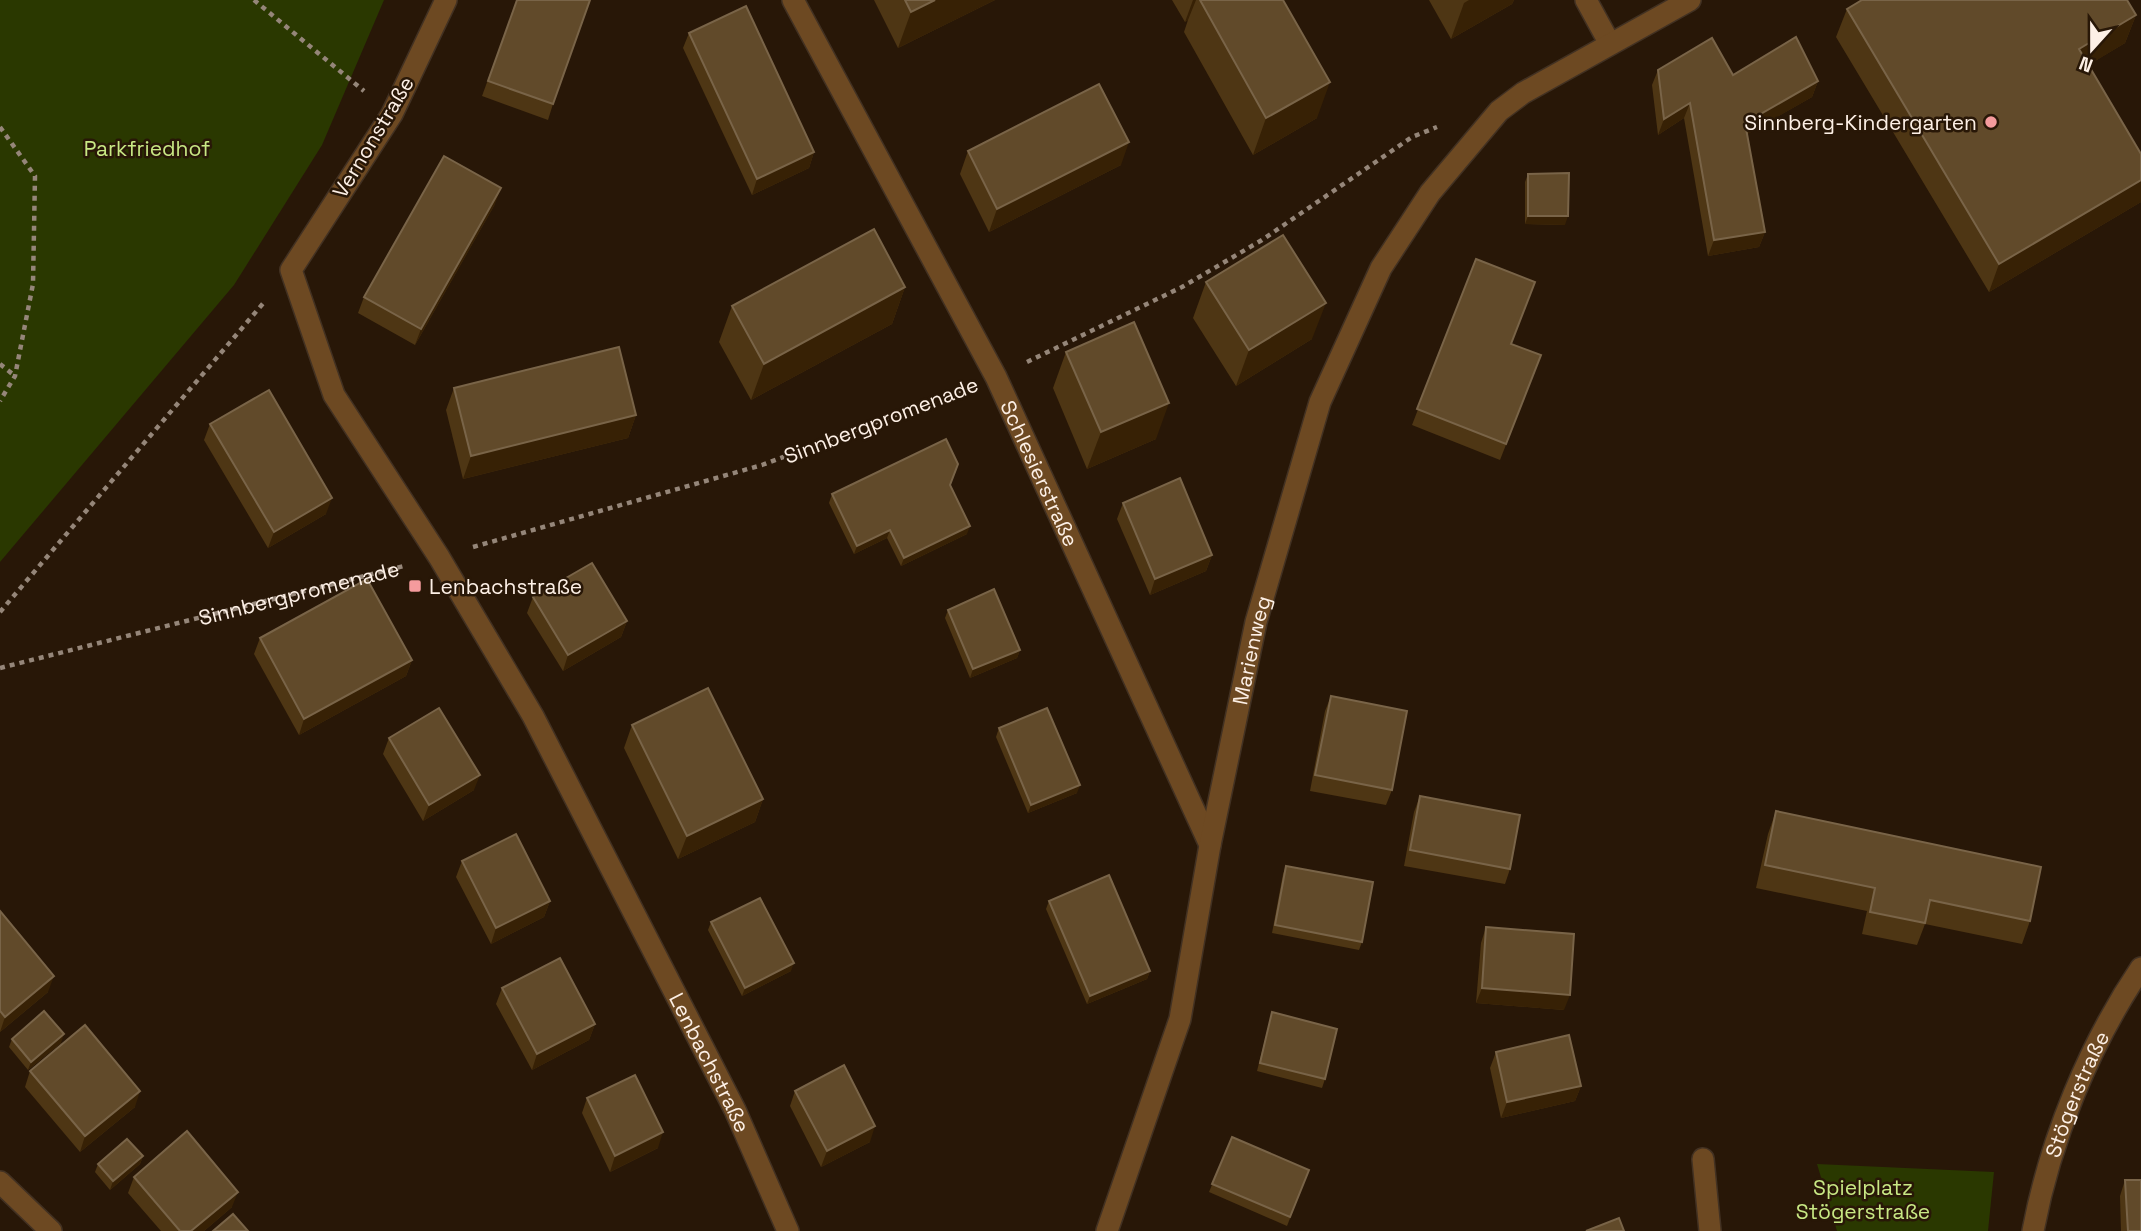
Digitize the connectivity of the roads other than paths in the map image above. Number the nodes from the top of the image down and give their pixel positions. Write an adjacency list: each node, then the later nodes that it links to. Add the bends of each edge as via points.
1 (446, 0): 6 (street, Vernonstraße, via 392,114)
2 (793, 0): 7 (street, Schlesierstraße, via 996,377)
3 (1586, 0): 5 (street)
4 (1690, 0): 5 (street)
5 (1610, 44): 7 (street, Marienweg, via 1499,111 1430,193 1381,268 1320,402 1256,621)
6 (291, 270): 12 (street, Lenbachstraße, via 334,395 439,557 533,716 735,1110)
7 (1210, 845): 13 (street, Marienweg, via 1180,1019)
8 (2141, 968): 15 (street, Stögerstraße, via 2120,1000 2073,1099 2039,1199)
9 (1703, 1159): 14 (street)
10 (0, 1182): 11 (street)
11 (51, 1231)
12 (788, 1231)
13 (1107, 1231)
14 (1710, 1231)
15 (2033, 1231)

